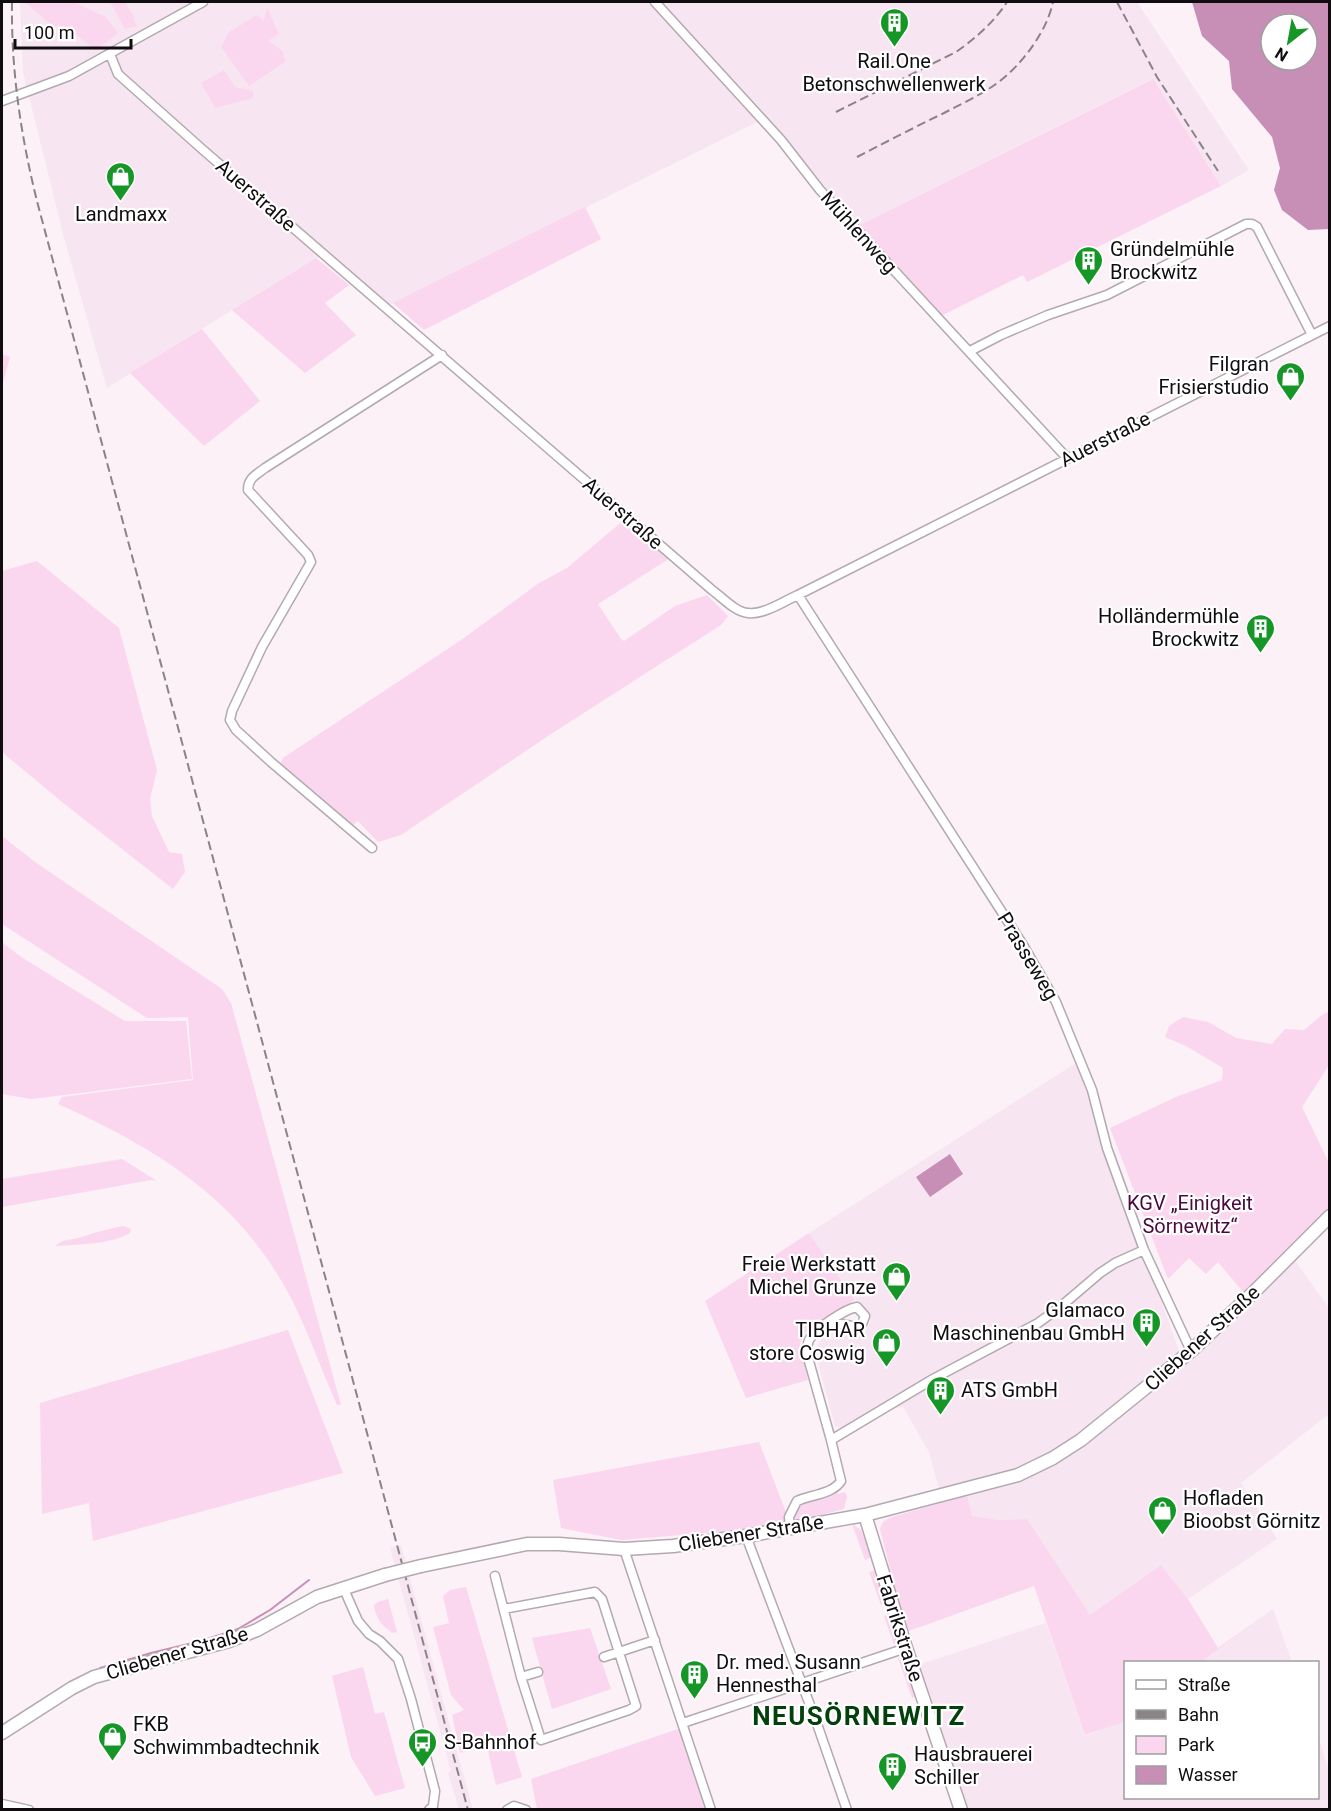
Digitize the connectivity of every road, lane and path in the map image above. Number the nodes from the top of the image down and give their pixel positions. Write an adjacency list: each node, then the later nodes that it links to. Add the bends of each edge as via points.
1 (203, 2): 3 (street)
2 (655, 2): 7 (street, Mühlenweg, via 781,141 820,190)
3 (110, 54): 4 (street, via 69,76); 8 (street, Auerstraße, via 118,74)
4 (2, 101)
5 (1329, 326): 6 (street, Auerstraße)
6 (1312, 334): 7 (street, via 1257,227 1246,224 1107,295 1039,319); 9 (street, Auerstraße)
7 (970, 351): 9 (street, Mühlenweg)
8 (442, 356): 10 (street, Auerstraße, via 737,608 748,613 763,610); 11 (street, via 265,468 248,484 248,490 311,562 262,646 230,720 271,762)
9 (1067, 458): 10 (street, Auerstraße)
10 (798, 595): 13 (street, Prasseweg, via 1056,1002 1092,1090 1107,1148)
11 (372, 848)
12 (1329, 1216): 15 (street, Cliebener Straße)
13 (1144, 1250): 15 (street, Prasseweg); 16 (street, via 1100,1273 1038,1323)
14 (829, 1322): 16 (street, via 811,1337 807,1354)
15 (1191, 1351): 17 (street, Cliebener Straße, via 1086,1436 1042,1464 1007,1479)
16 (831, 1440): 18 (street, via 841,1481 827,1491 797,1501 789,1517)
17 (865, 1515): 18 (street, Cliebener Straße); 25 (street, Fabrikstraße)
18 (790, 1529): 19 (street, Cliebener Straße)
19 (746, 1536): 20 (street, Cliebener Straße); 30 (street)
20 (624, 1549): 22 (street, Cliebener Straße, bridge, via 527,1544); 24 (street)
21 (495, 1576): 23 (street)
22 (343, 1587): 32 (street, Cliebener Straße, via 229,1641 94,1677); 35 (street, via 358,1621 398,1659 435,1791)
23 (504, 1609): 26 (street, via 594,1592 602,1599); 29 (street)
24 (655, 1640): 26 (street); 31 (street)
25 (906, 1648): 30 (street); 40 (street, Fabrikstraße)
26 (620, 1652): 27 (street); 29 (street, via 636,1706 540,1740)
27 (604, 1658)
28 (538, 1672): 29 (street)
29 (521, 1677)
30 (802, 1682): 31 (street); 39 (street)
31 (683, 1724): 38 (street)
32 (2, 1733)
33 (2, 1804): 34 (street)
34 (29, 1809)
35 (429, 1809)
36 (507, 1809): 37 (street)
37 (526, 1809)
38 (711, 1809)
39 (847, 1809)
40 (961, 1809)

